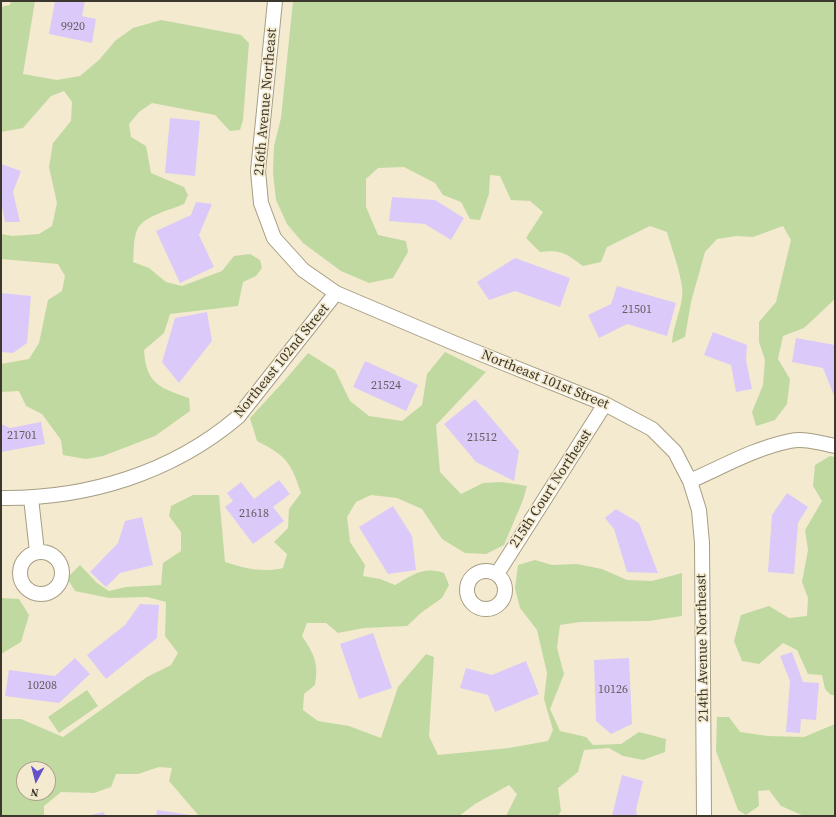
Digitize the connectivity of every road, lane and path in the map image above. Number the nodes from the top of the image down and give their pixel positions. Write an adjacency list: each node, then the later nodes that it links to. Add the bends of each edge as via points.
1 (275, 1): 2 (street, 216th Avenue Northeast, via 258,171 261,203 274,238 303,270)
2 (336, 293): 3 (street, 216th Avenue Northeast); 8 (street, Northeast 102nd Street, via 238,417 218,434 187,454 110,485)
3 (376, 309): 4 (street, Northeast 101st Street)
4 (605, 404): 6 (street, Northeast 101st Street, via 652,429 675,452); 10 (street, 215th Court Northeast)
5 (835, 446): 6 (street, via 810,440 790,441 759,450)
6 (690, 481): 11 (street, 214th Avenue Northeast, via 699,510 702,543)
7 (1, 498): 8 (street, Northeast 102nd Street)
8 (31, 498): 9 (street)
9 (37, 552)
10 (497, 574)
11 (704, 816)

